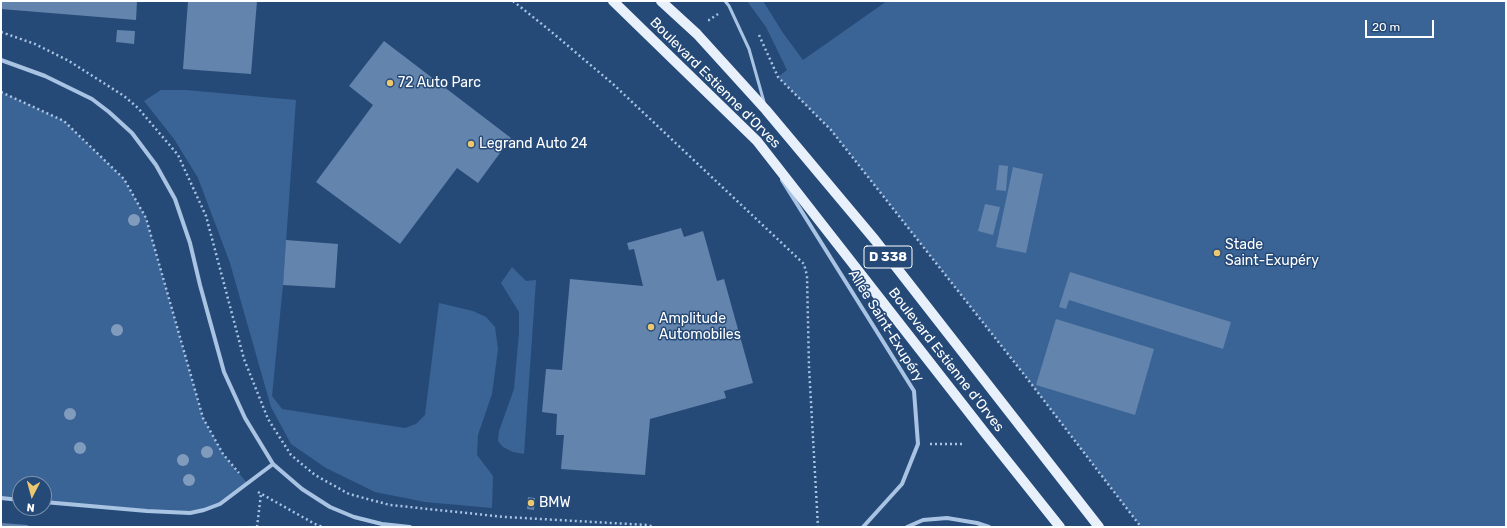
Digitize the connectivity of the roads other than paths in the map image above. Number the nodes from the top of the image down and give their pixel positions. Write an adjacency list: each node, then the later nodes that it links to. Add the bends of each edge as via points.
1 (613, 1): 6 (main road, Boulevard Estienne d'Orves / D 338)
2 (661, 1): 5 (main road, Boulevard Estienne d'Orves / D 338, via 697,34)
3 (725, 1): 5 (lane, via 749,49)
4 (1, 60): 7 (street, via 45,76 92,99 132,134 156,165 175,199 190,243 224,372 245,418)
5 (766, 110): 16 (main road, Boulevard Estienne d'Orves / D 338, via 875,240)
6 (757, 141): 12 (street, Allée Saint-Exupéry, via 914,392 918,444 902,484); 15 (main road, Boulevard Estienne d'Orves / D 338)
7 (273, 464): 10 (street, via 220,504 190,513 147,512); 11 (street, via 302,489 330,507 354,517 382,524)
8 (1, 498): 9 (street)
9 (12, 499)
10 (52, 503)
11 (410, 527)
12 (862, 527)
13 (906, 527): 14 (street, via 923,520 947,518)
14 (989, 527)
15 (1060, 527)
16 (1099, 527)

